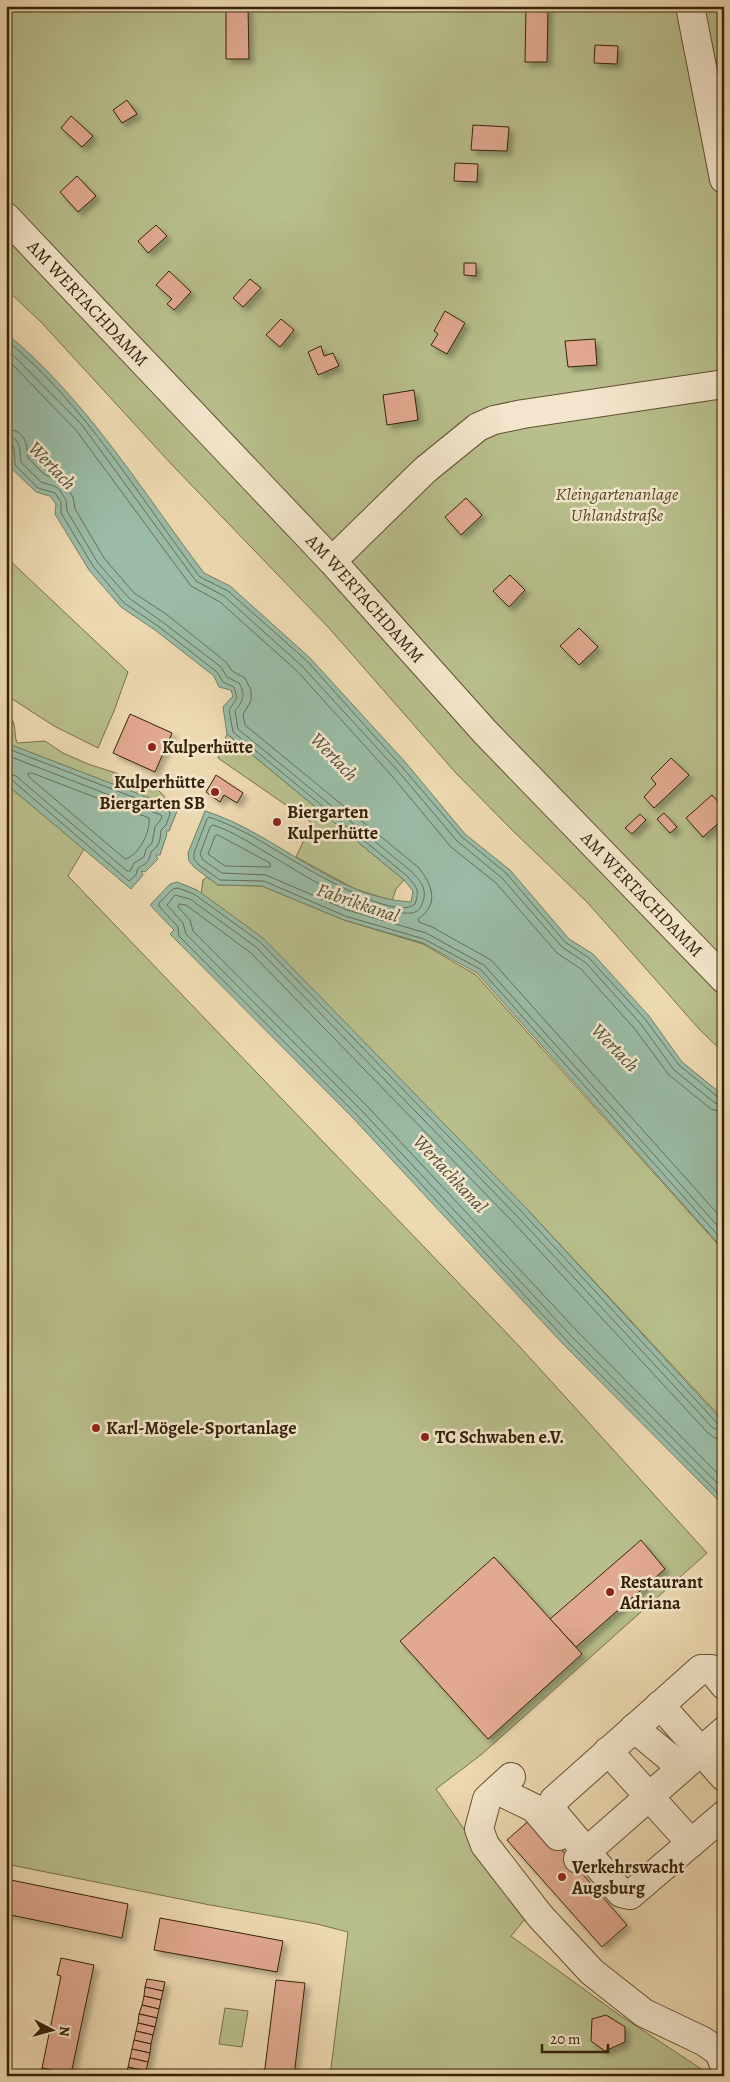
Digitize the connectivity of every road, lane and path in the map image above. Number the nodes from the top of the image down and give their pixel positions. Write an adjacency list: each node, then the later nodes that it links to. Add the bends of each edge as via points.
1 (690, 6): 2 (street)
2 (724, 179)
3 (6, 217): 5 (street, AM WERTACHDAMM)
4 (724, 384): 5 (street, via 523,414 478,427 425,470)
5 (332, 561): 6 (street, AM WERTACHDAMM, via 485,732)
6 (724, 979)
7 (724, 1685): 8 (street, via 711,1669 701,1669)
8 (660, 1705): 9 (street); 12 (street)
9 (634, 1728): 11 (street); 12 (street)
10 (724, 1731): 12 (street)
11 (608, 1751): 14 (street); 17 (street, via 554,1800 553,1812)
12 (691, 1760): 13 (street); 14 (street)
13 (724, 1777)
14 (649, 1796): 16 (street); 17 (street)
15 (724, 1815): 16 (street)
16 (691, 1843): 17 (street, via 630,1895 621,1893)
17 (582, 1855): 18 (street); 19 (street, via 504,1784 486,1799 479,1829 485,1845 540,1916 592,1972 644,2013 719,2052)
18 (620, 1906)
19 (724, 2065)

